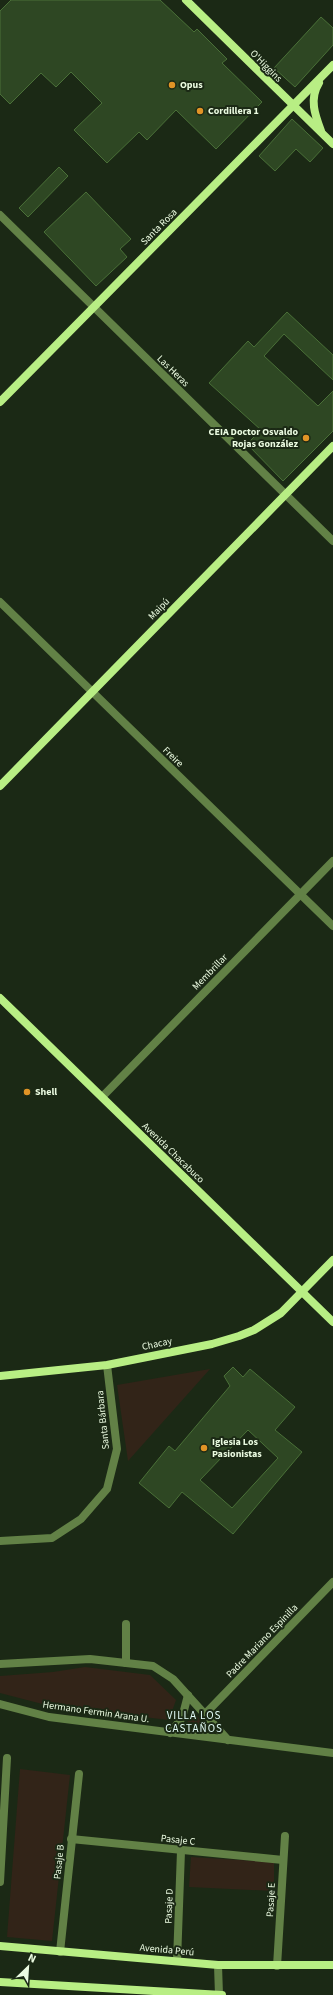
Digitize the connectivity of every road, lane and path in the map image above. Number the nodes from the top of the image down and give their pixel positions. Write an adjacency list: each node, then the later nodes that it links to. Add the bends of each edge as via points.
1 (186, 0): 3 (main road, O'Higgins)
2 (330, 68): 3 (main road, Santa Rosa); 4 (main road, via 314,91 314,108)
3 (292, 106): 4 (main road, O'Higgins); 7 (main road, Santa Rosa)
4 (322, 133): 5 (main road, O'Higgins)
5 (333, 144)
6 (0, 215): 7 (street, Las Heras)
7 (94, 307): 8 (main road, Santa Rosa); 10 (street, Las Heras)
8 (0, 402)
9 (333, 446): 10 (main road, Maipú)
10 (286, 494): 11 (street, Las Heras); 13 (main road, Maipú)
11 (333, 541)
12 (0, 602): 13 (street, Freire)
13 (92, 692): 14 (main road, Maipú); 16 (street, Freire)
14 (0, 786)
15 (333, 861): 16 (street, Membrillar)
16 (300, 894): 17 (street, Freire); 19 (street, Membrillar)
17 (333, 926)
18 (0, 998): 19 (main road, Avenida Chacabuco)
19 (102, 1097): 21 (main road, Avenida Chacabuco)
20 (333, 1260): 21 (main road, Chacay)
21 (302, 1292): 22 (main road, Avenida Chacabuco); 23 (main road, Chacay, via 274,1318 240,1336)
22 (333, 1322)
23 (107, 1365): 24 (main road, Chacay); 25 (street, Santa Bárbara, via 117,1449 107,1489 81,1519 52,1538)
24 (0, 1376)
25 (0, 1541)
26 (333, 1582): 27 (street, Padre Mariano Espinilla)
27 (330, 1590): 33 (street, Padre Mariano Espinilla)
28 (126, 1624): 29 (street)
29 (126, 1663): 30 (street, via 90,1659); 31 (street, via 153,1666 173,1679)
30 (0, 1664)
31 (188, 1695): 33 (street); 34 (street, via 182,1718)
32 (0, 1704): 34 (street, Hermano Fermin Arana U., via 49,1717)
33 (205, 1714): 35 (street)
34 (170, 1733): 35 (street, Hermano Fermin Arana U.)
35 (228, 1740): 36 (street, Hermano Fermin Arana U.)
36 (333, 1753)
37 (7, 1758): 39 (street)
38 (79, 1774): 41 (street, Pasaje B)
39 (2, 1807): 44 (street)
40 (284, 1836): 43 (street, Pasaje E)
41 (71, 1839): 42 (street, Pasaje C); 46 (street, Pasaje B)
42 (181, 1851): 43 (street, Pasaje C); 47 (street, Pasaje D)
43 (283, 1860): 50 (street, Pasaje E)
44 (0, 1882)
45 (0, 1946): 46 (main road, Avenida Perú)
46 (60, 1952): 47 (main road, Avenida Perú)
47 (177, 1961): 48 (main road, Avenida Perú)
48 (218, 1965): 50 (main road, Avenida Perú); 52 (street)
49 (333, 1965): 50 (main road, Avenida Perú)
50 (277, 1966)
51 (0, 1982): 52 (main road)
52 (219, 1995): 53 (main road)
53 (222, 1995)

